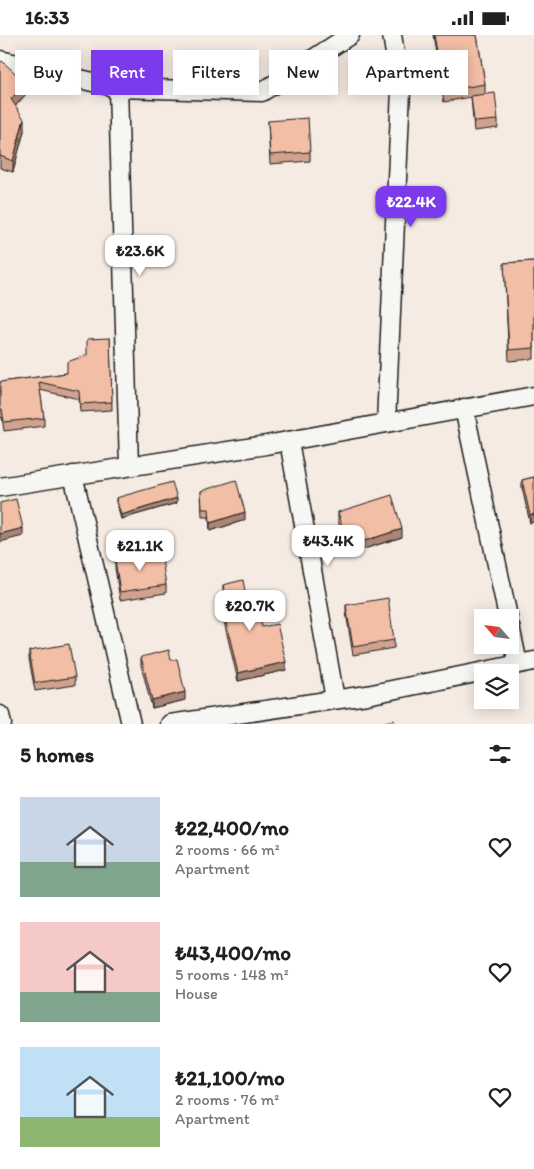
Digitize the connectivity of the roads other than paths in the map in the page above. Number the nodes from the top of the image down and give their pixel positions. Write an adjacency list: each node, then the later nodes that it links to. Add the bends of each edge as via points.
1 (350, 35): 5 (street, via 262,92)
2 (392, 35): 9 (street, via 401,90)
3 (0, 60): 4 (street)
4 (91, 82)
5 (163, 89)
6 (118, 95): 11 (street)
7 (534, 396): 8 (street)
8 (464, 408): 9 (street); 14 (street)
9 (386, 423): 10 (street)
10 (289, 441): 11 (street); 17 (street)
11 (129, 467): 12 (street)
12 (73, 475): 13 (street); 20 (street)
13 (0, 487)
14 (506, 609)
15 (519, 646): 16 (street)
16 (526, 662): 17 (street)
17 (335, 699): 21 (street)
18 (0, 715): 19 (street)
19 (2, 724)
20 (131, 724)
21 (170, 724)

